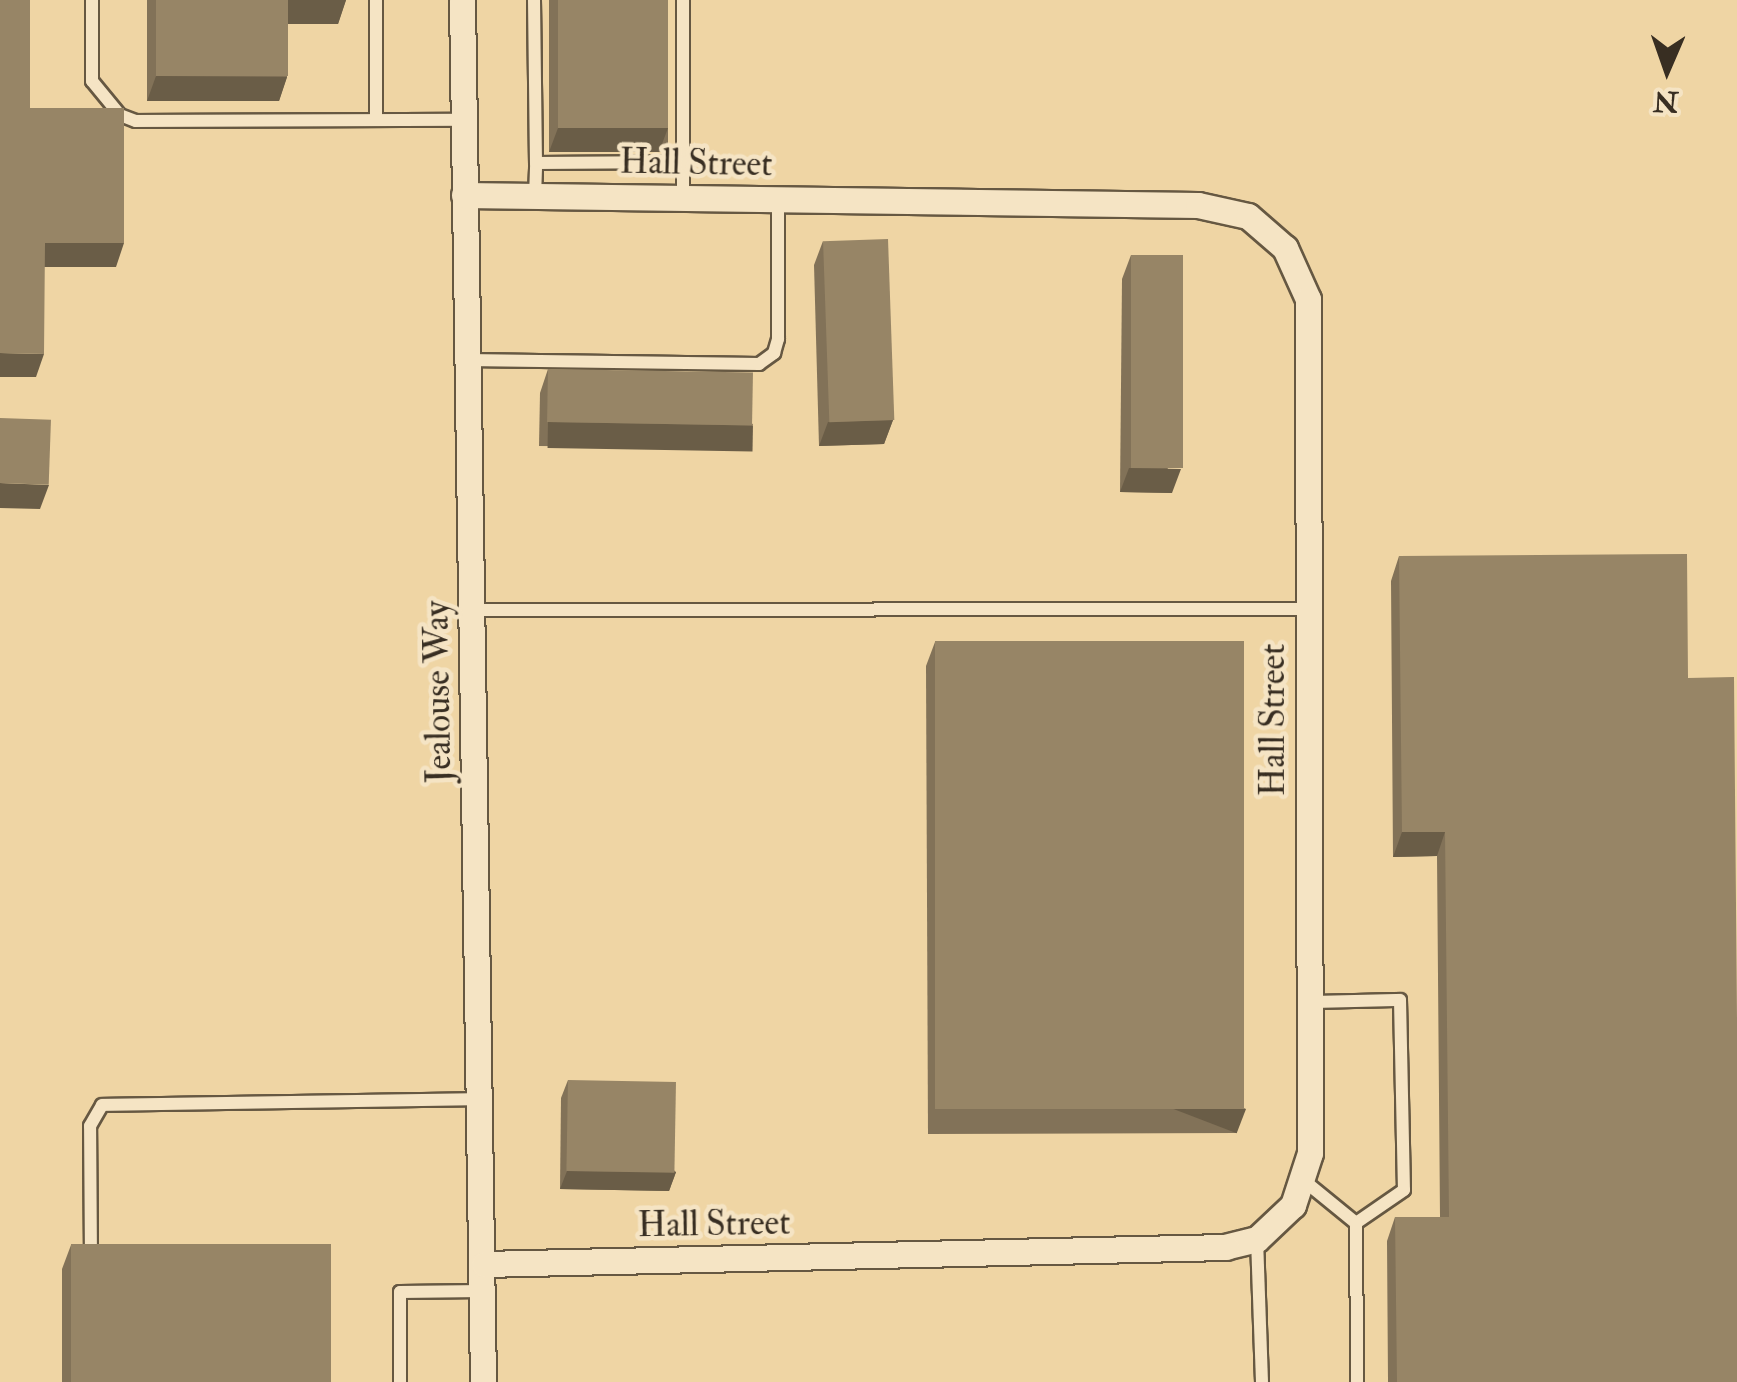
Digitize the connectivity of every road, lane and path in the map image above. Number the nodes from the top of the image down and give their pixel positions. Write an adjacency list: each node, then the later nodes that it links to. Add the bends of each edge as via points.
1 (92, 0): 6 (lane, via 92,81 120,115 136,121)
2 (376, 0): 6 (lane)
3 (462, 0): 7 (street, Jealouse Way)
4 (534, 0): 9 (lane)
5 (683, 0): 8 (lane)
6 (376, 120): 7 (lane)
7 (464, 120): 10 (street, Jealouse Way)
8 (684, 162): 9 (lane); 12 (lane)
9 (536, 163): 11 (lane)
10 (464, 195): 11 (street, Hall Street); 14 (street, Jealouse Way)
11 (536, 196): 12 (street, Hall Street)
12 (683, 198): 13 (street, Hall Street)
13 (778, 200): 14 (lane, via 778,340 774,353 758,364); 15 (street, Hall Street, via 1198,205 1248,216 1285,248 1308,299)
14 (467, 360): 16 (street, Jealouse Way)
15 (1308, 608): 16 (lane); 17 (street, Hall Street)
16 (472, 610): 18 (street, Jealouse Way)
17 (1309, 1002): 19 (street, Hall Street, via 1310,1154); 20 (lane, via 1400,1000 1404,1190)
18 (480, 1099): 22 (lane, via 102,1105 90,1126); 23 (street, Jealouse Way)
19 (1302, 1179): 20 (lane); 21 (street, Hall Street, via 1293,1205)
20 (1356, 1223): 28 (lane)
21 (1258, 1239): 23 (street, Hall Street, via 1226,1246); 27 (lane)
22 (91, 1260)
23 (484, 1264): 24 (street, Jealouse Way)
24 (484, 1291): 25 (lane, via 400,1292); 26 (street, Jealouse Way)
25 (400, 1382)
26 (484, 1382)
27 (1262, 1382)
28 (1357, 1382)

